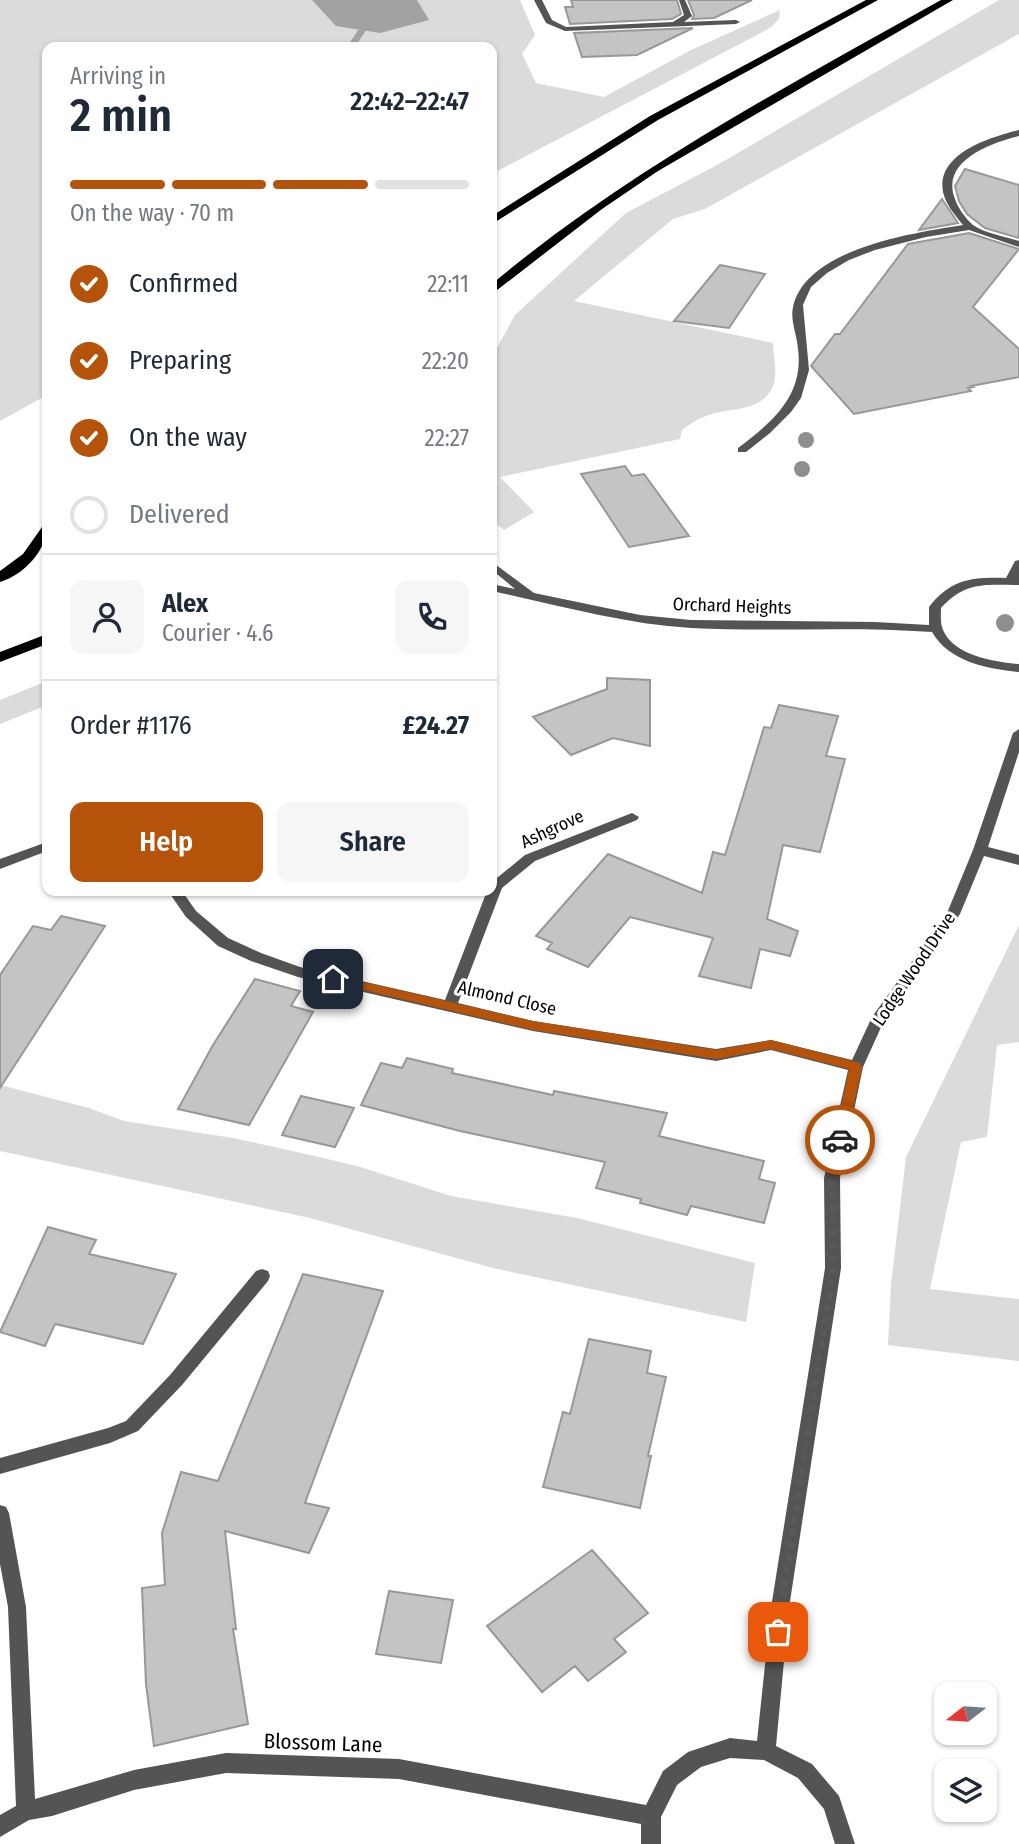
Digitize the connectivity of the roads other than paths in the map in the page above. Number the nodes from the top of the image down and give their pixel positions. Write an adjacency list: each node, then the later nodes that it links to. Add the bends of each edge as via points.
1 (538, 0): 6 (street, via 549,21 565,29)
2 (948, 0): 11 (main road, via 706,137 618,193)
3 (682, 1): 6 (street, via 688,16)
4 (866, 2): 8 (main road, via 654,118)
5 (736, 22): 6 (street)
6 (674, 25)
7 (1019, 133): 9 (street, via 980,144 958,159 947,178 948,198)
8 (497, 218)
9 (970, 227): 10 (street); 12 (street, via 872,247 813,279 798,305 805,356 794,404)
10 (1019, 244)
11 (497, 286)
12 (742, 450)
13 (42, 537): 16 (main road, via 28,557)
14 (1019, 562): 17 (street)
15 (497, 569): 19 (street, Orchard Heights)
16 (0, 578)
17 (1015, 581): 20 (street, via 976,581 950,591 935,607)
18 (497, 589): 19 (street, Orchard Heights)
19 (530, 595): 20 (street, Orchard Heights, via 604,613 688,624 883,624)
20 (936, 629): 23 (street, via 948,645 968,657)
21 (42, 641): 22 (main road)
22 (0, 657)
23 (1019, 668)
24 (1019, 733): 27 (street, Lodge Wood Drive)
25 (632, 817): 30 (street, Ashgrove, via 530,858)
26 (42, 848): 29 (street)
27 (980, 850): 28 (street); 34 (street, Lodge Wood Drive, via 953,914 877,1021)
28 (1019, 860)
29 (0, 864)
30 (497, 885)
31 (178, 896): 33 (street, Almond Close, via 191,914 223,942 256,957 298,972)
32 (492, 896): 33 (street, Ashgrove)
33 (450, 1005): 34 (street, Almond Close, via 533,1026 716,1055 771,1045)
34 (856, 1067): 38 (street, Lodge Wood Drive, via 832,1178 833,1268 780,1608)
35 (262, 1276): 36 (street, via 132,1426)
36 (0, 1466)
37 (0, 1513): 39 (street, via 17,1607)
38 (766, 1751): 40 (street, via 730,1748 695,1759 670,1778); 43 (street, via 805,1771 832,1802)
39 (26, 1811): 40 (street, Blossom Lane, via 134,1780 226,1763 252,1763 399,1769); 41 (street, Blossom Lane)
40 (651, 1816): 42 (street)
41 (0, 1827)
42 (651, 1844)
43 (845, 1844)

